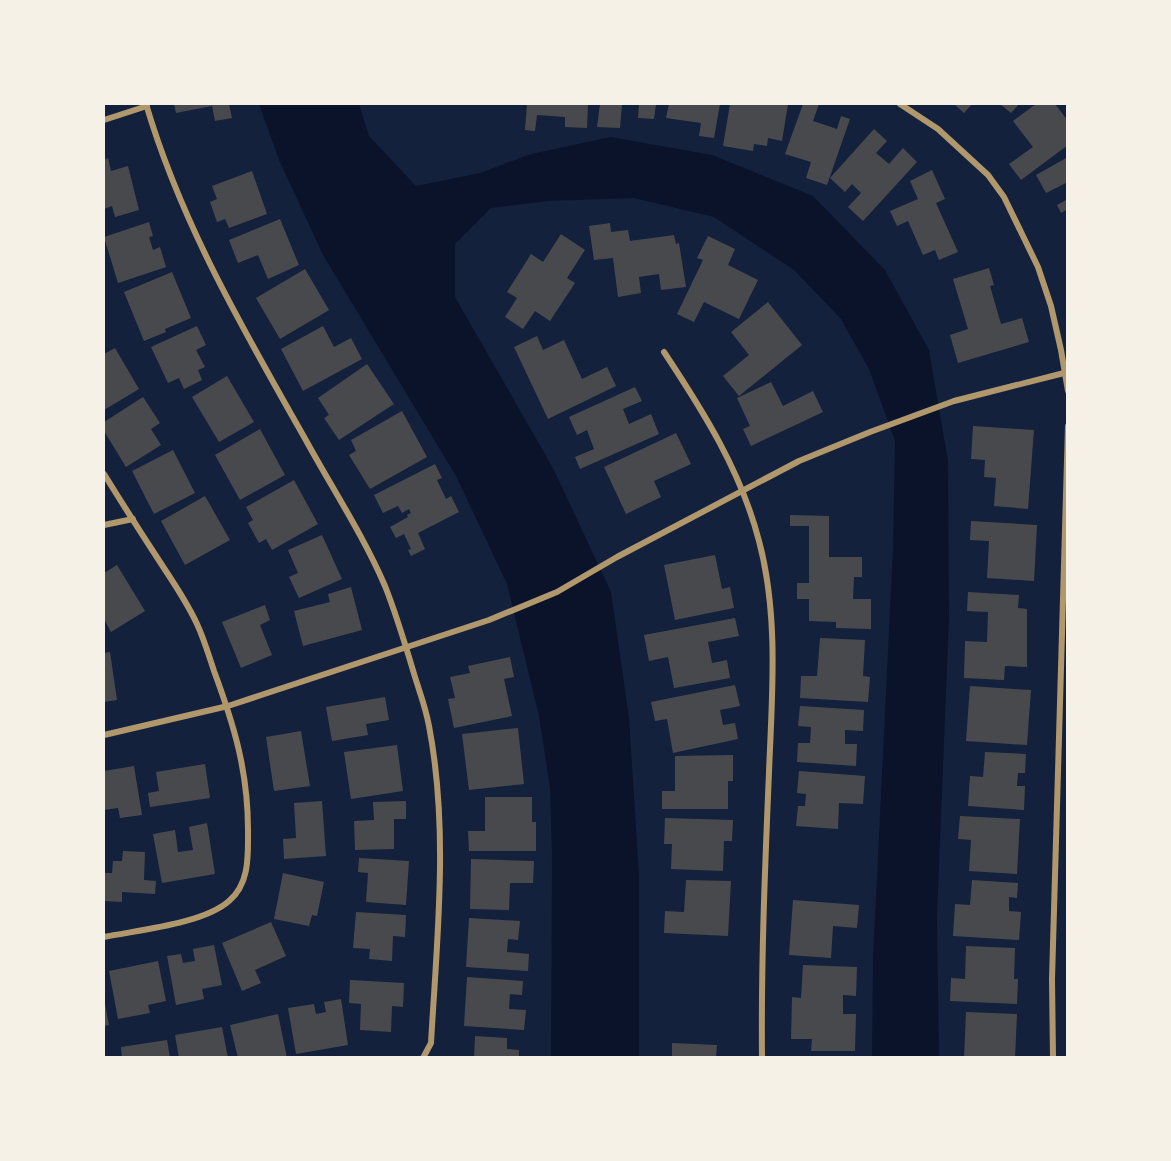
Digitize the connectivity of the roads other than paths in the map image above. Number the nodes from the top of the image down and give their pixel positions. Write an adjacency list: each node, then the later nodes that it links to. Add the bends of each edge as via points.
1 (900, 104): 5 (street, via 938,129 988,176 1004,197 1038,267)
2 (147, 105): 3 (street); 12 (street, via 200,248 359,533 384,586)
3 (104, 120)
4 (664, 351): 9 (street, via 704,413)
5 (1066, 372): 6 (street); 9 (street, via 954,401 799,461)
6 (1068, 391)
7 (1068, 426): 18 (street, via 1052,968)
8 (104, 474): 10 (street)
9 (743, 490): 12 (street, via 557,592); 17 (street, via 759,541 771,617)
10 (132, 519): 11 (street); 13 (street, via 197,624)
11 (104, 525)
12 (406, 649): 13 (street); 16 (street, via 429,723 440,815 431,1043)
13 (228, 706): 14 (street); 15 (street, via 242,760 247,803 247,870 242,886 215,912)
14 (104, 735)
15 (104, 937)
16 (424, 1056)
17 (762, 1058)
18 (1053, 1058)

